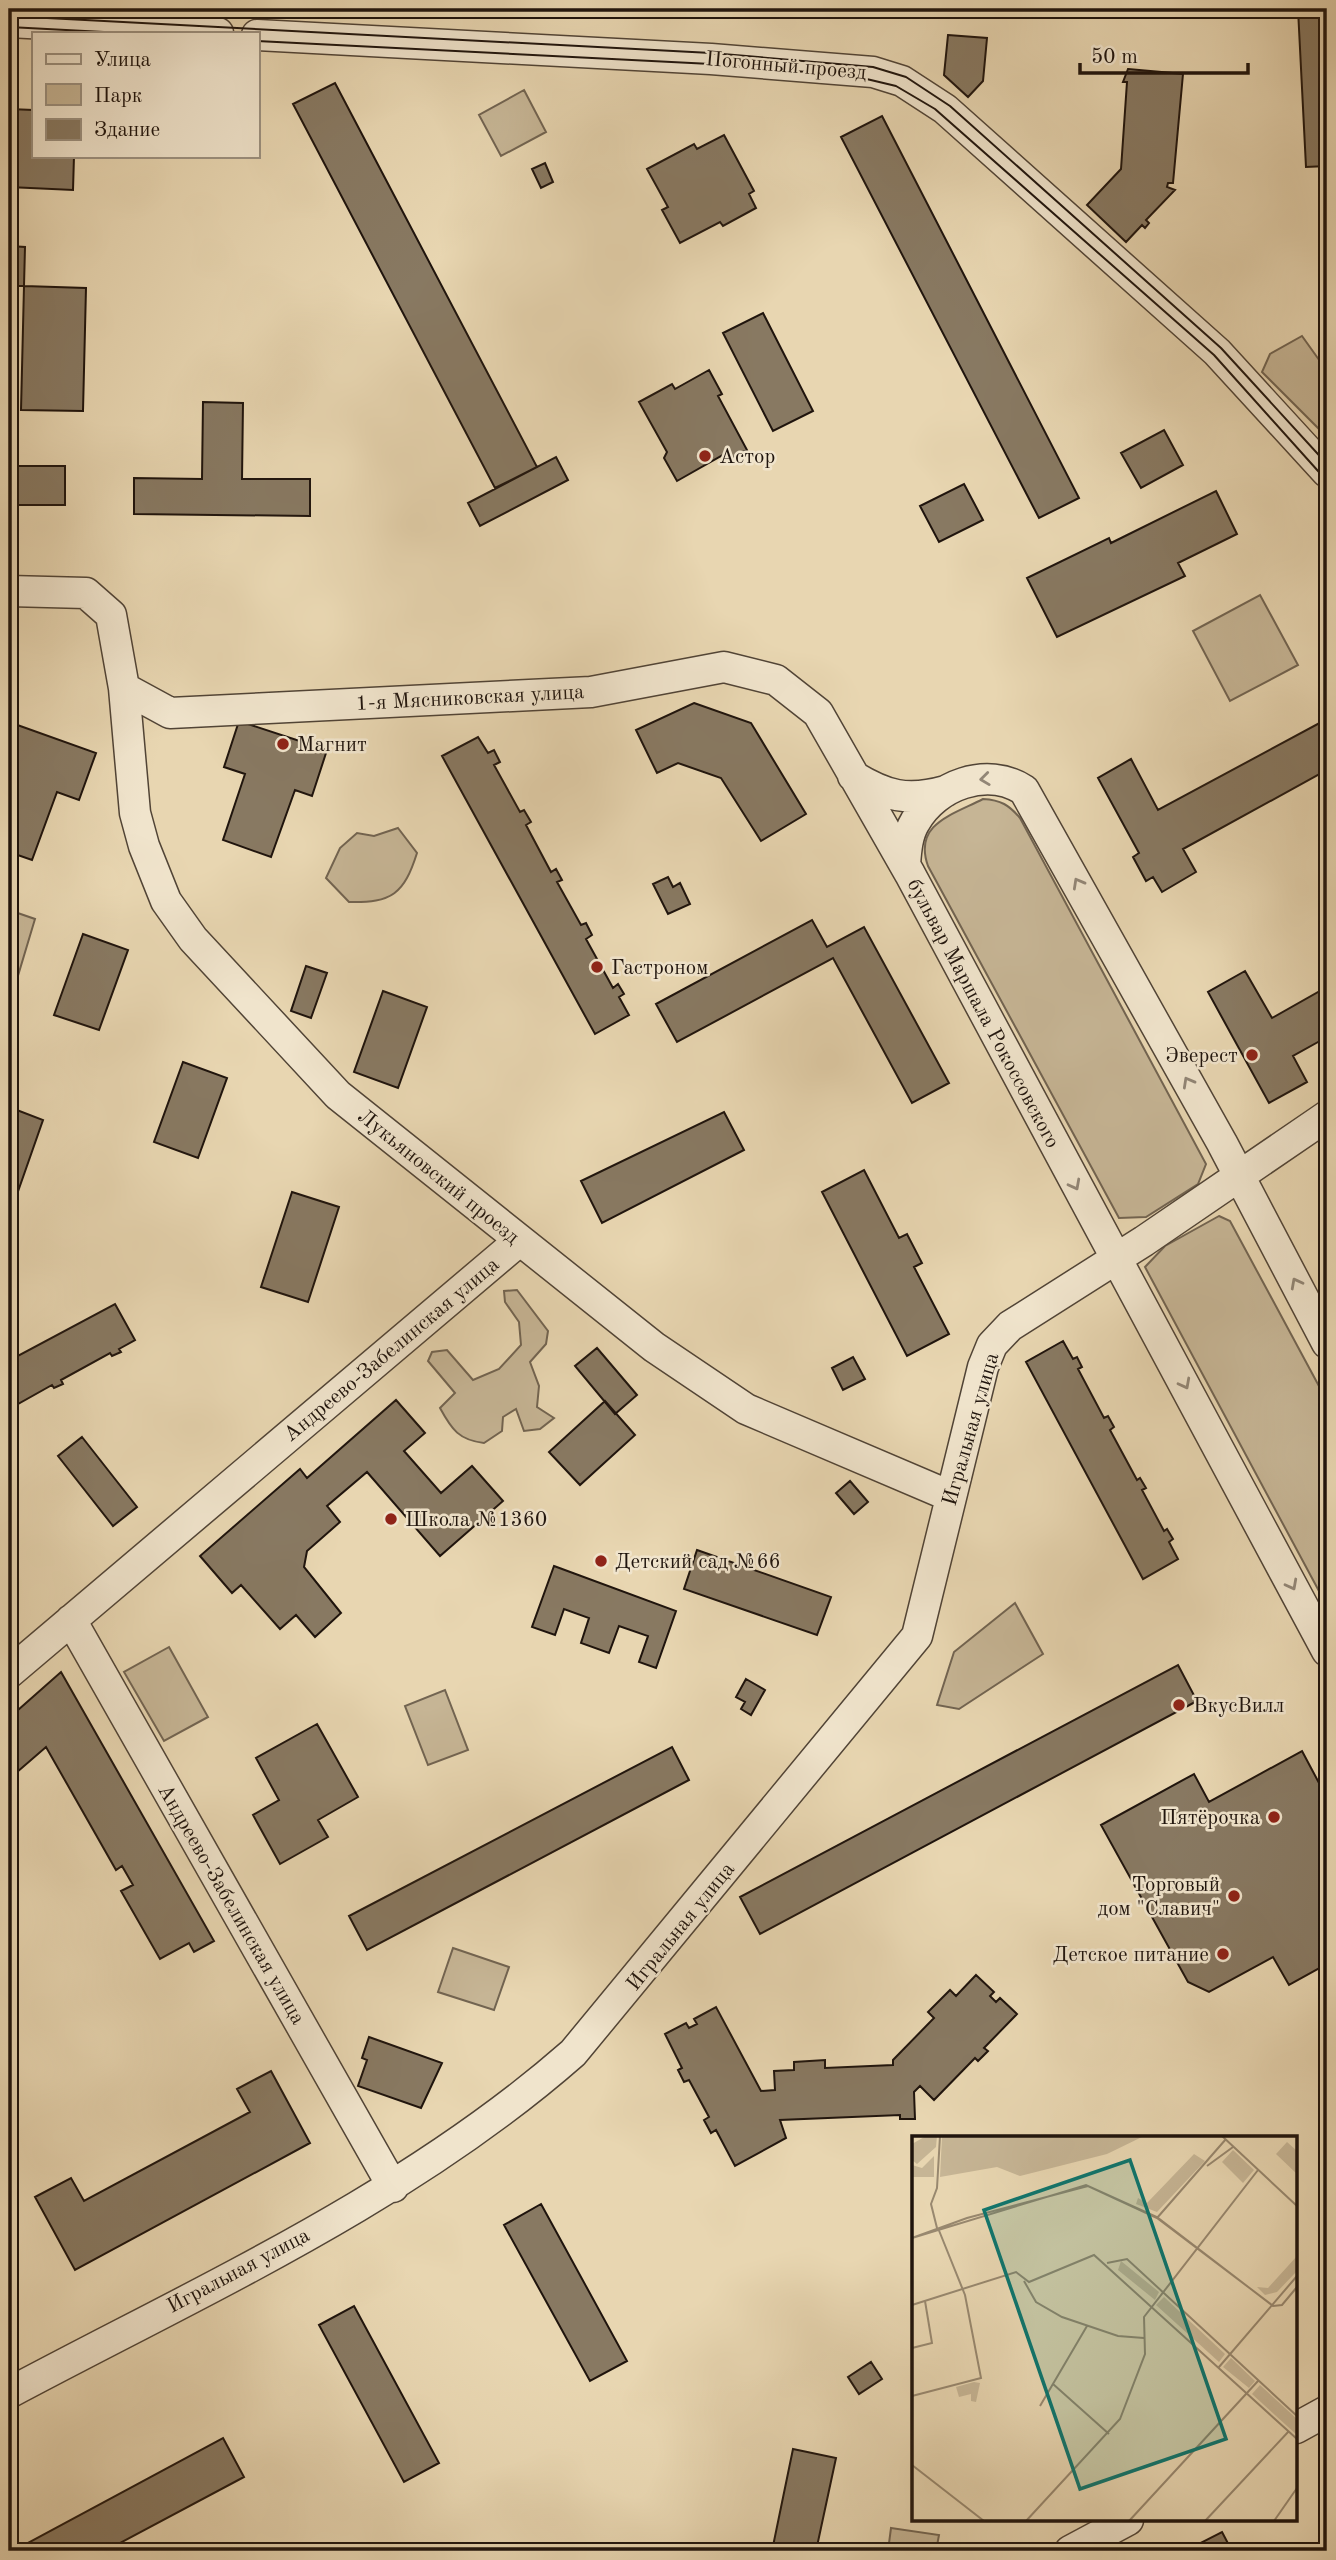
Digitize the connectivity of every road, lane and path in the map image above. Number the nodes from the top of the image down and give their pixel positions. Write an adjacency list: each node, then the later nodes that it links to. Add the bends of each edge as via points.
1 (9, 22): 2 (street)
2 (199, 32)
3 (259, 35): 4 (street, Погонный проезд, via 711,58 887,75 945,109 1217,352)
4 (1327, 472)
5 (9, 591): 6 (street, via 86,593 111,615)
6 (124, 688): 7 (street, 1-я Мясниковская улица, via 170,713 591,692 724,667 776,680 818,713); 12 (street, Лукьяновский проезд, via 139,830 166,901 178,918 338,1095)
7 (853, 775): 8 (street, via 890,795); 9 (street, 1-я Мясниковская улица)
8 (946, 791): 9 (street, бульвар Маршала Рокоссовского, via 916,820); 11 (street, бульвар Маршала Рокоссовского, one-way to 8, via 1024,790 995,777)
9 (905, 865): 13 (street, бульвар Маршала Рокоссовского, one-way to 13)
10 (1327, 1116): 11 (street)
11 (1239, 1176): 13 (street); 14 (street, бульвар Маршала Рокоссовского, one-way to 11)
12 (519, 1241): 15 (street, Лукьяновский проезд, via 654,1347 746,1409); 16 (street, Андреево-Забелинская улица)
13 (1115, 1258): 15 (street, Игральная улица, via 1010,1326 992,1345); 17 (street, бульвар Маршала Рокоссовского, one-way to 17)
14 (1327, 1343)
15 (950, 1496): 19 (street, Игральная улица, via 916,1636 901,1655 587,2040 520,2100)
16 (71, 1620): 18 (street, Андреево-Забелинская улица); 19 (street, Андреево-Забелинская улица)
17 (1327, 1651)
18 (9, 1673)
19 (393, 2187): 20 (street, Игральная улица)
20 (9, 2393)
21 (1327, 2411): 22 (street)
22 (1298, 2427)
23 (1124, 2522): 24 (street)
24 (1070, 2551)

